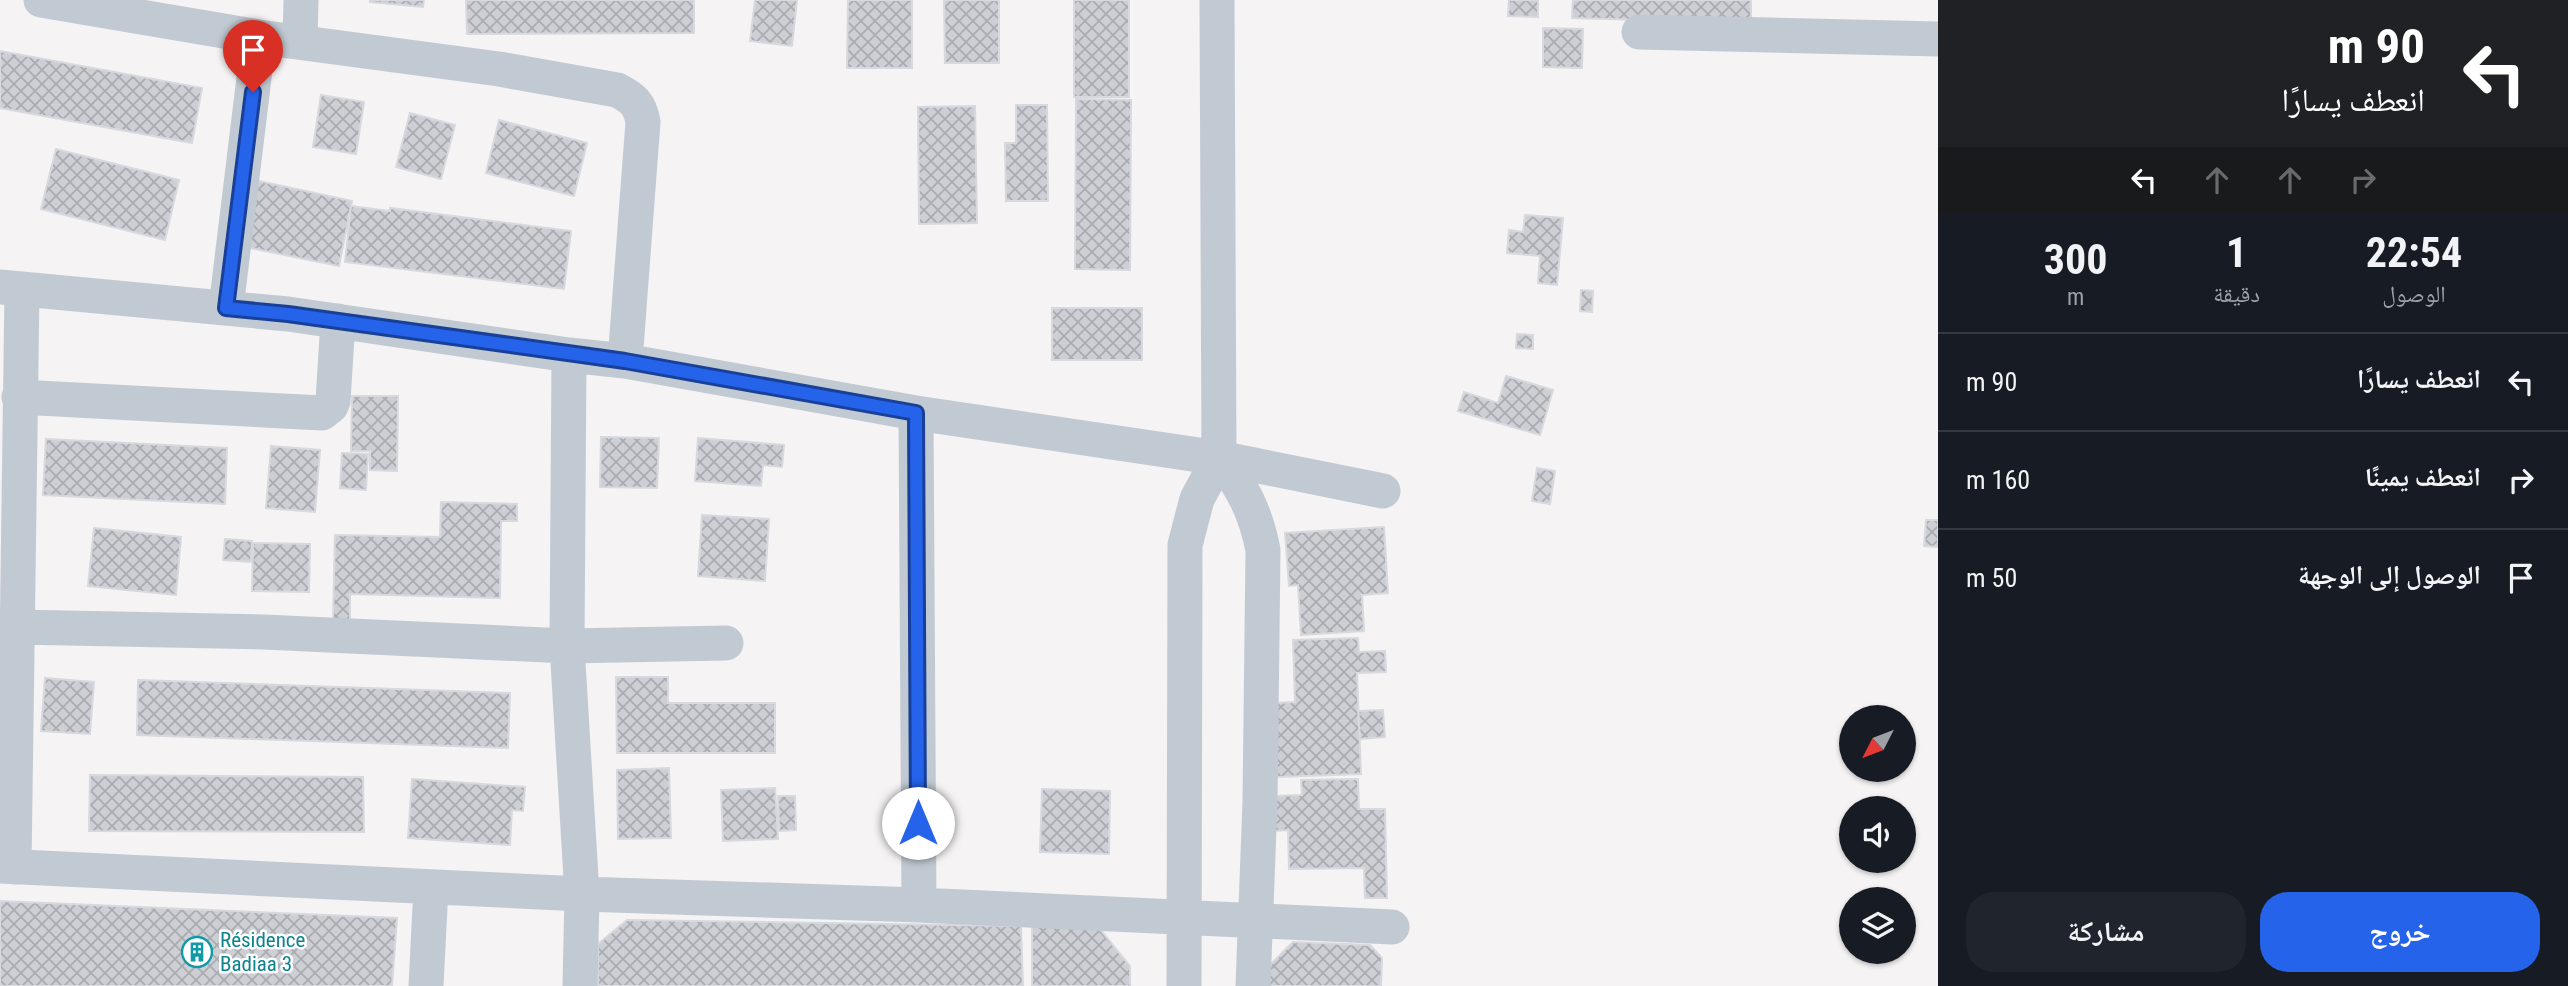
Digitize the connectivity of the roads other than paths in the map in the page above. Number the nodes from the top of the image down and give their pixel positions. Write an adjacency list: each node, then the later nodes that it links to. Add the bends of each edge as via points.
1 (41, 0): 5 (street)
2 (301, 0): 7 (street)
3 (1217, 0): 15 (street)
4 (1639, 32): 6 (street)
5 (260, 37): 7 (street); 9 (street)
6 (1938, 39)
7 (300, 43): 12 (street, via 499,69 617,90 632,98 640,107 643,122)
8 (11, 288): 9 (street); 13 (street)
9 (226, 308): 10 (street)
10 (338, 321): 11 (street); 13 (street, via 333,401 322,413)
11 (569, 355): 12 (street); 19 (street)
12 (625, 361): 14 (street)
13 (19, 397): 17 (street)
14 (916, 413): 15 (street); 23 (street)
15 (1219, 458): 16 (street); 24 (street, via 1196,499 1184,556); 25 (street, via 1249,500 1263,550)
16 (1383, 491)
17 (16, 627): 19 (street, via 264,632); 20 (street)
18 (726, 643): 19 (street)
19 (567, 646): 22 (street)
20 (7, 866): 21 (street)
21 (431, 887): 22 (street); 27 (street)
22 (582, 894): 23 (street); 28 (street)
23 (919, 905): 24 (street)
24 (1185, 917): 25 (street); 29 (street)
25 (1254, 921): 26 (street); 30 (street)
26 (1392, 927)
27 (426, 986)
28 (580, 986)
29 (1184, 986)
30 (1253, 986)

